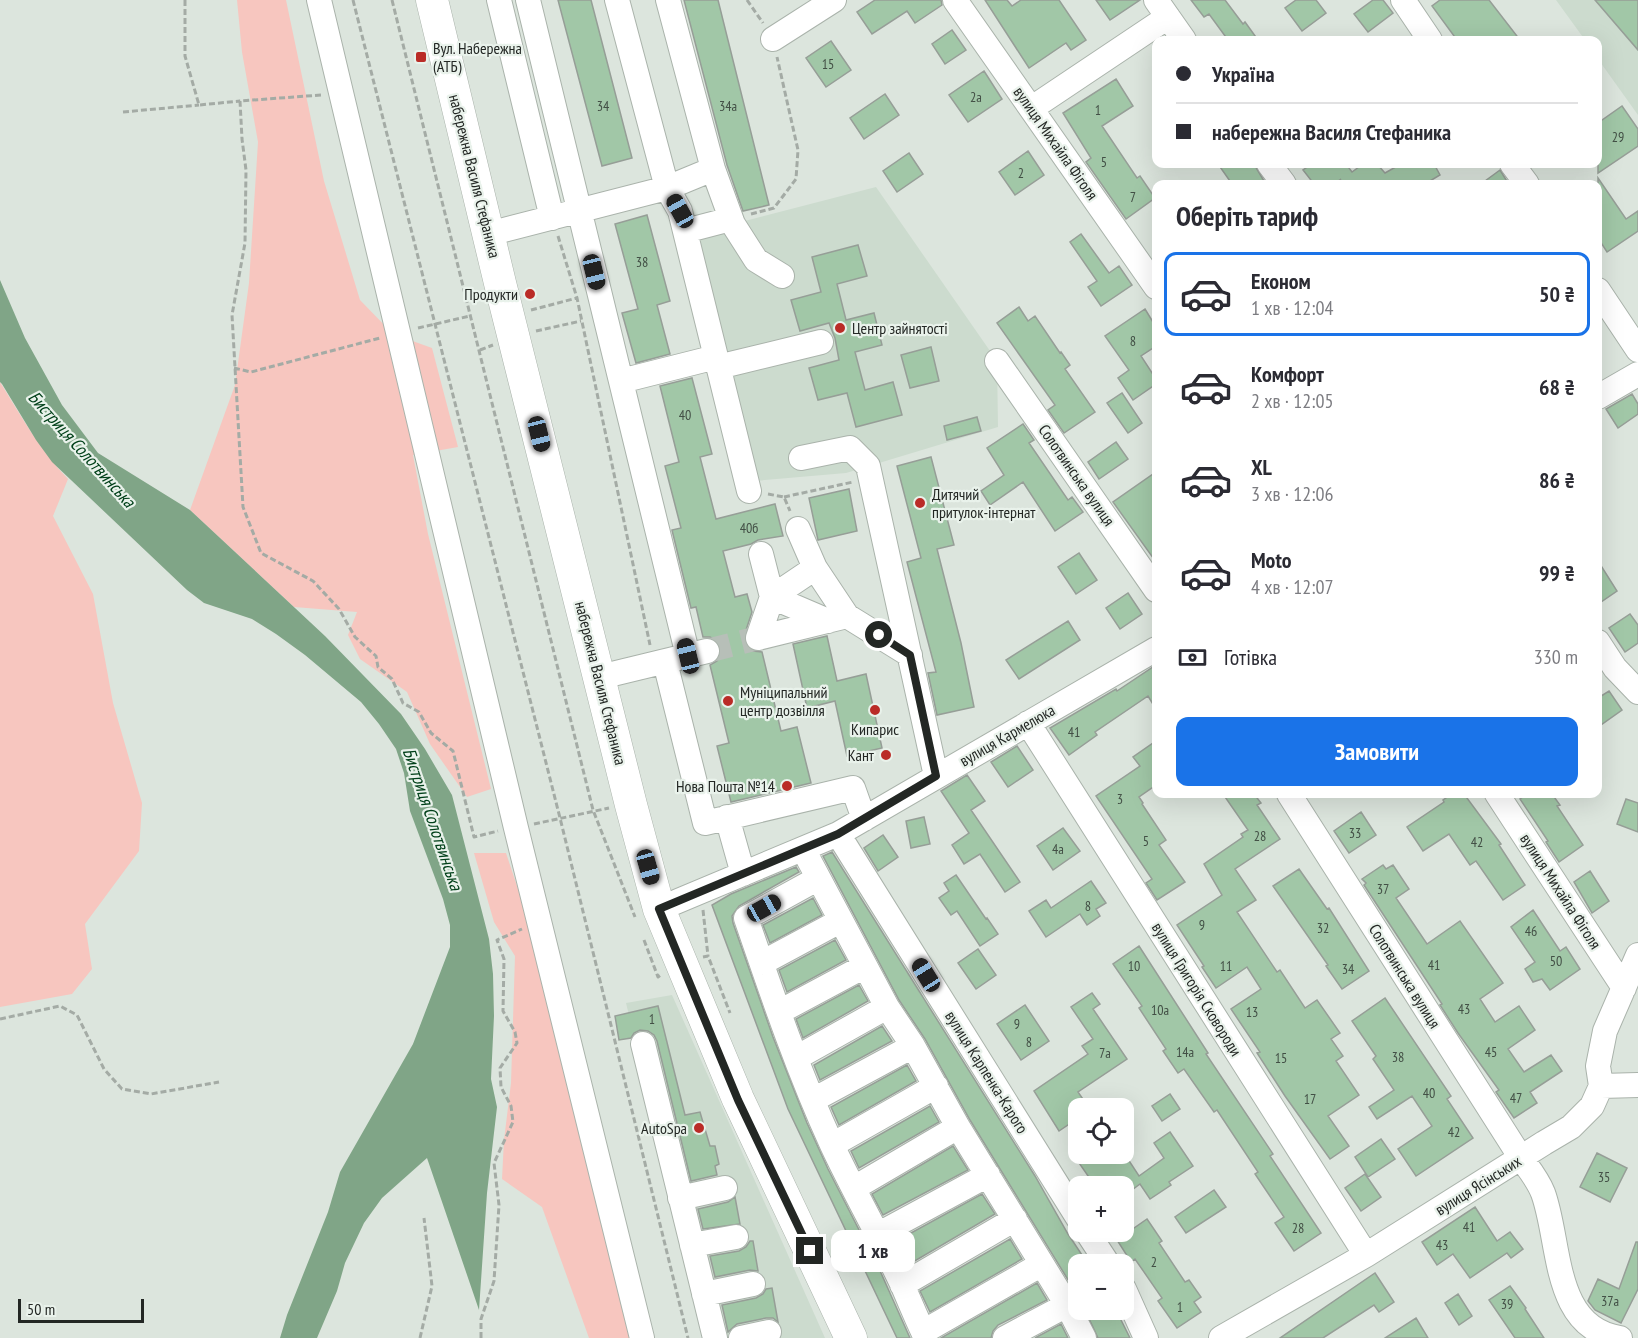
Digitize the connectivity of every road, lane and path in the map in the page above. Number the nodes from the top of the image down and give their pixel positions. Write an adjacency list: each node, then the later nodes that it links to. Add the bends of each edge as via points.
1 (185, 0): 19 (path, via 185,56)
2 (319, 0): 17 (street)
3 (353, 0): 35 (path)
4 (432, 0): 28 (main road, набережна Василя Стефаника)
5 (499, 0): 25 (street)
6 (528, 0): 24 (street)
7 (617, 0): 23 (street)
8 (668, 0): 22 (street)
9 (747, 0): 16 (path)
10 (834, 0): 16 (street)
11 (955, 0): 20 (street, вулиця Михайла Фіголя)
12 (1403, 0): 15 (street)
13 (1162, 9): 14 (street); 20 (street)
14 (1181, 36)
15 (1427, 36)
16 (773, 39): 26 (path, via 798,150 796,179 774,208)
17 (341, 94): 18 (path); 36 (street)
18 (240, 101): 19 (path); 41 (path, via 246,170 245,243 232,315)
19 (199, 105): 21 (path)
20 (1032, 108): 30 (street, вулиця Михайла Фіголя)
21 (123, 112)
22 (713, 169): 23 (street); 26 (street)
23 (667, 188): 24 (street); 27 (street, via 680,211)
24 (579, 211): 25 (street); 43 (street)
25 (552, 218): 28 (street); 32 (path)
26 (731, 219): 27 (street); 29 (street, via 756,260)
27 (685, 231): 40 (street)
28 (488, 234): 33 (main road, набережна Василя Стефаника)
29 (782, 276)
30 (1152, 281)
31 (1602, 296): 38 (street)
32 (577, 298): 33 (path); 58 (path)
33 (508, 315): 59 (main road, набережна Василя Стефаника)
34 (470, 316): 35 (path)
35 (435, 325): 67 (path)
36 (398, 332): 41 (path, via 251,372); 117 (street)
37 (821, 342): 40 (street)
38 (1638, 350)
39 (997, 361): 52 (street, Солотвинська вулиця)
40 (717, 362): 43 (street); 47 (street)
41 (234, 368): 70 (path, via 243,507 261,553 313,582 376,656 378,667 392,679 404,703 419,712 431,733 453,751 474,837)
42 (1638, 374): 44 (street)
43 (621, 381): 58 (street)
44 (1602, 395)
45 (801, 458): 46 (street, via 850,448 868,466)
46 (871, 478): 48 (path); 57 (street)
47 (749, 491): 48 (path)
48 (784, 497): 49 (path)
49 (798, 530): 51 (street)
50 (761, 554): 53 (street)
51 (815, 568): 53 (street); 54 (street)
52 (1152, 584)
53 (772, 597): 54 (street); 54 (street, via 758,638)
54 (838, 618): 57 (street)
55 (1602, 648): 60 (street)
56 (1152, 651): 61 (street, вулиця Кармелюка)
57 (910, 655): 62 (street)
58 (679, 658): 59 (street); 66 (street, via 705,823)
59 (600, 677): 75 (main road, набережна Василя Стефаника)
60 (1638, 692)
61 (1028, 723): 62 (street, вулиця Кармелюка); 106 (street, вулиця Григорія Сковороди)
62 (936, 776): 68 (street, вулиця Кармелюка)
63 (1292, 798): 95 (street, Солотвинська вулиця)
64 (1500, 798): 81 (street, вулиця Михайла Фіголя)
65 (593, 810): 67 (path)
66 (727, 817): 68 (street, via 852,788); 73 (street)
67 (560, 818): 69 (path); 118 (path)
68 (864, 819): 71 (street, вулиця Кармелюка)
69 (540, 823)
70 (502, 830)
71 (838, 834): 72 (street, вулиця Кармелюка); 100 (street, вулиця Карпенка-Карого)
72 (803, 849): 73 (street, вулиця Кармелюка); 74 (street)
73 (743, 874): 75 (street, вулиця Кармелюка)
74 (817, 879): 77 (street); 79 (street, via 746,918)
75 (659, 909): 121 (main road, набережна Василя Стефаника, via 738,1100)
76 (524, 919): 116 (path, via 522,929 496,940 504,959 503,1011 517,1043 500,1068 501,1088 511,1106 513,1122 494,1163 499,1205 494,1281 481,1319)
77 (840, 921): 79 (street); 80 (street)
78 (1638, 955): 81 (street)
79 (762, 963): 83 (street)
80 (865, 966): 82 (street); 83 (street)
81 (1624, 988): 91 (street, via 1605,1031 1598,1066)
82 (887, 1007): 86 (street); 87 (street)
83 (779, 1012): 87 (street)
84 (0, 1019): 88 (path, via 60,1005 76,1015 104,1069 122,1089 151,1094)
85 (643, 1044): 99 (street)
86 (913, 1046): 90 (street); 92 (street)
87 (796, 1058): 92 (street)
88 (219, 1082)
89 (1638, 1084): 91 (street)
90 (936, 1086): 93 (street); 94 (street)
91 (1601, 1086): 95 (street, вулиця Ясінських, via 1592,1106 1571,1127)
92 (813, 1101): 94 (street)
93 (958, 1127): 96 (street); 98 (street)
94 (832, 1145): 98 (street)
95 (1521, 1158): 106 (street, вулиця Ясінських); 126 (street, Солотвинська вулиця, via 1543,1192 1568,1297 1590,1326)
96 (988, 1175): 102 (street); 103 (street)
97 (725, 1188): 99 (street)
98 (854, 1188): 103 (street)
99 (680, 1198): 105 (street)
100 (1068, 1202)
101 (424, 1218): 115 (path, via 432,1286)
102 (1015, 1219): 107 (street); 109 (street)
103 (877, 1235): 109 (street)
104 (736, 1237): 105 (street)
105 (692, 1245): 110 (street)
106 (1366, 1255): 125 (street, вулиця Ясінських)
107 (1042, 1264): 111 (street); 114 (street)
108 (753, 1284): 110 (street)
109 (902, 1285): 114 (street)
110 (704, 1294): 119 (street)
111 (1067, 1305): 122 (street); 123 (street)
112 (1134, 1311): 124 (street)
113 (768, 1332): 120 (street)
114 (924, 1335)
115 (420, 1338)
116 (481, 1338)
117 (642, 1338)
118 (688, 1338)
119 (715, 1338)
120 (741, 1338)
121 (851, 1338)
122 (1005, 1338)
123 (1084, 1338)
124 (1146, 1338)
125 (1221, 1338)
126 (1620, 1338)

